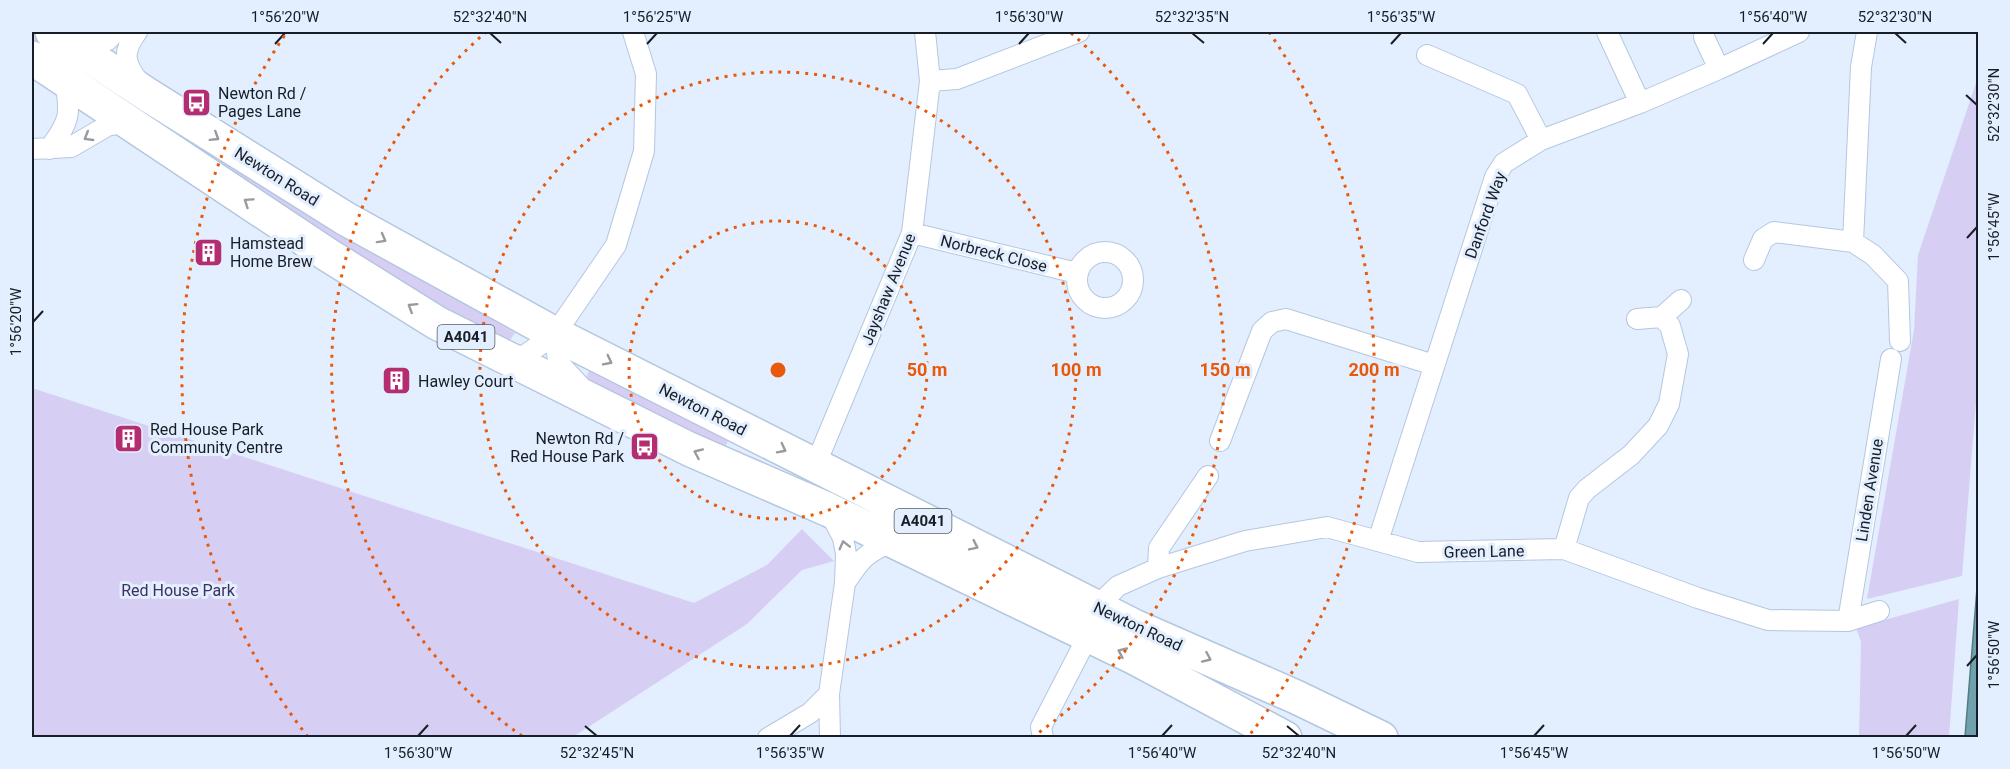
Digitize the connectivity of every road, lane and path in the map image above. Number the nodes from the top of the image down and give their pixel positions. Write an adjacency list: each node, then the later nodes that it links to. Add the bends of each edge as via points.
1 (115, 32): 9 (street, via 108,40 94,43)
2 (136, 32): 16 (street, via 126,54 128,68)
3 (633, 32): 28 (street, via 646,74 644,151 616,245)
4 (924, 32): 15 (street, Jayshaw Avenue)
5 (1079, 32): 15 (street, via 957,79)
6 (1607, 32): 17 (street)
7 (1799, 32): 13 (street, Danford Way)
8 (1867, 32): 22 (street, via 1861,68)
9 (62, 38): 16 (highway, Newton Road / A4041)
10 (1704, 38): 13 (street)
11 (1427, 55): 19 (street, via 1517,94)
12 (32, 58): 14 (highway, Newton Road / A4041)
13 (1719, 69): 17 (street, Danford Way)
14 (65, 80): 18 (highway, Newton Road / A4041); 20 (street, via 69,102 66,126)
15 (930, 81): 21 (street, Jayshaw Avenue)
16 (148, 95): 28 (highway, Newton Road / A4041, one-way to 28, via 346,219)
17 (1640, 103): 19 (street, Danford Way)
18 (126, 122): 20 (street, one-way to 20, via 107,126 71,147); 30 (highway, Newton Road / A4041, one-way to 18, via 437,323)
19 (1541, 140): 32 (street, Danford Way, via 1504,163 1495,177)
20 (40, 149)
21 (912, 233): 24 (street, Norbreck Close); 35 (street, Jayshaw Avenue)
22 (1853, 242): 23 (street, via 1774,232 1763,239); 29 (street, via 1873,255 1898,281)
23 (1754, 260)
24 (1077, 273)
25 (1681, 300): 26 (street)
26 (1662, 317): 27 (street); 40 (street, via 1670,326 1678,354 1669,404 1658,426 1631,455 1579,498)
27 (1637, 319)
28 (555, 334): 30 (street, via 524,356); 33 (street, via 558,362); 35 (highway, Newton Road / A4041, one-way to 35)
29 (1900, 341)
30 (498, 354): 33 (highway, Newton Road / A4041)
31 (1891, 359): 45 (street, Linden Avenue)
32 (1434, 365): 34 (street, via 1286,319 1272,322 1262,331); 39 (street, Danford Way)
33 (603, 407): 37 (highway, Newton Road / A4041, one-way to 33)
34 (1220, 441)
35 (815, 466): 44 (highway, Newton Road / A4041, one-way to 44)
36 (1208, 476): 41 (street, via 1159,548)
37 (829, 510): 38 (highway, Newton Road / A4041); 42 (street, one-way to 37, via 843,538)
38 (894, 541): 42 (street, via 860,561); 44 (highway, Newton Road / A4041)
39 (1378, 541): 40 (street, Green Lane, via 1418,552); 41 (street, Green Lane, via 1327,527 1245,541)
40 (1564, 549): 45 (street, Green Lane, via 1768,621)
41 (1158, 568): 44 (street, Green Lane, via 1118,586)
42 (845, 584): 46 (street)
43 (1879, 611): 45 (street, Green Lane)
44 (1092, 621): 47 (highway, Newton Road / A4041, one-way to 47, via 1134,626); 50 (street, Green Lane, via 1041,727); 51 (highway, Newton Road / A4041, one-way to 44, via 1135,658)
45 (1848, 621)
46 (830, 694): 48 (street); 49 (street)
47 (1296, 697): 52 (street, via 1324,726); 53 (highway, Newton Road / A4041)
48 (776, 736)
49 (830, 738)
50 (1042, 738)
51 (1285, 738)
52 (1347, 738)
53 (1382, 738)

